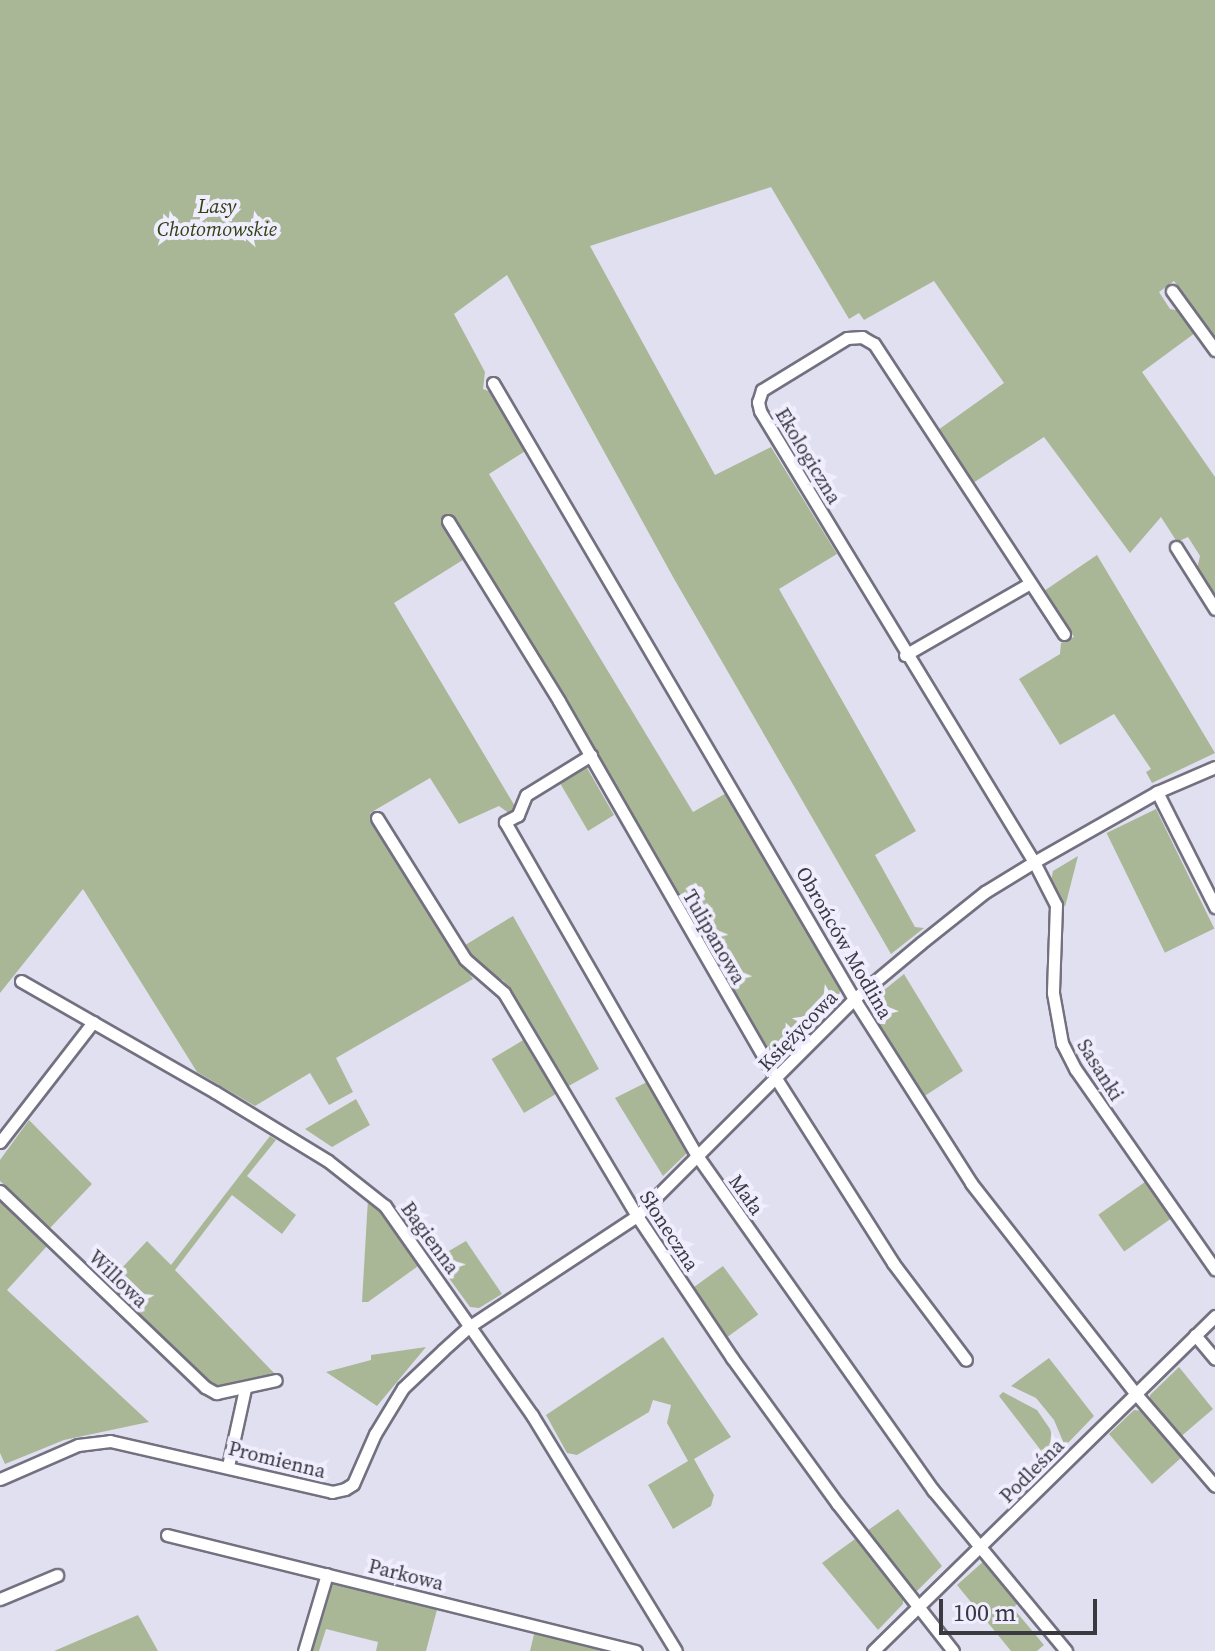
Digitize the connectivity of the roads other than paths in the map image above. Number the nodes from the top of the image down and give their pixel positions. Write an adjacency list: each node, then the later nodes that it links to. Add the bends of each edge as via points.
1 (1172, 291): 2 (street)
2 (1215, 350)
3 (493, 383): 17 (street, Obrońców Modlina)
4 (448, 521): 10 (street, Tulipanowa)
5 (1176, 547): 7 (street)
6 (1030, 583): 8 (street, Ekologiczna); 9 (street); 9 (street, Ekologiczna, via 874,344 862,337 847,338 762,390 758,406)
7 (1215, 609)
8 (1064, 634)
9 (905, 655): 14 (street, Ekologiczna)
10 (591, 755): 19 (street, Tulipanowa); 21 (street, Mała, via 526,795 518,815 505,822)
11 (1215, 767): 12 (street, Księżycowa)
12 (1157, 792): 14 (street, Księżycowa); 15 (street)
13 (377, 818): 23 (street, Słoneczna, via 465,959 504,993)
14 (1034, 862): 17 (street, Księżycowa, via 985,892); 24 (street, Sasanki, via 1056,905 1053,993 1062,1043)
15 (1215, 907)
16 (21, 981): 18 (street, Bagienna)
17 (854, 999): 19 (street, Księżycowa); 32 (street, Obrońców Modlina, via 988,1208)
18 (93, 1022): 20 (street); 26 (street, Bagienna, via 228,1099 364,1188 403,1228)
19 (777, 1080): 21 (street, Księżycowa); 29 (street, Tulipanowa, via 893,1263)
20 (0, 1142)
21 (698, 1157): 23 (street, Księżycowa); 37 (street, Mała)
22 (0, 1191): 31 (street, Willowa, via 211,1392)
23 (637, 1216): 26 (street, Księżycowa); 41 (street, Słoneczna, via 732,1358)
24 (1215, 1269)
25 (1215, 1316): 27 (street, Podleśna)
26 (470, 1326): 33 (street, Promienna, via 403,1388 353,1484 345,1489 332,1492); 44 (street, Bagienna, via 532,1415)
27 (1195, 1335): 28 (street); 32 (street, Podleśna)
28 (1215, 1359)
29 (966, 1360)
30 (276, 1380): 31 (street)
31 (245, 1389): 33 (street)
32 (1136, 1394): 35 (street, Obrońców Modlina); 37 (street, Podleśna)
33 (228, 1466): 34 (street, Promienna, via 110,1441 78,1445)
34 (0, 1479)
35 (1215, 1486)
36 (167, 1535): 38 (street, Parkowa)
37 (980, 1549): 41 (street, Podleśna); 47 (street, Mała)
38 (327, 1574): 42 (street); 43 (street, Parkowa)
39 (57, 1575): 40 (street)
40 (1, 1596)
41 (917, 1607): 45 (street, Podleśna); 46 (street, Słoneczna)
42 (304, 1651)
43 (636, 1651)
44 (676, 1651)
45 (873, 1651)
46 (953, 1651)
47 (1066, 1651)

